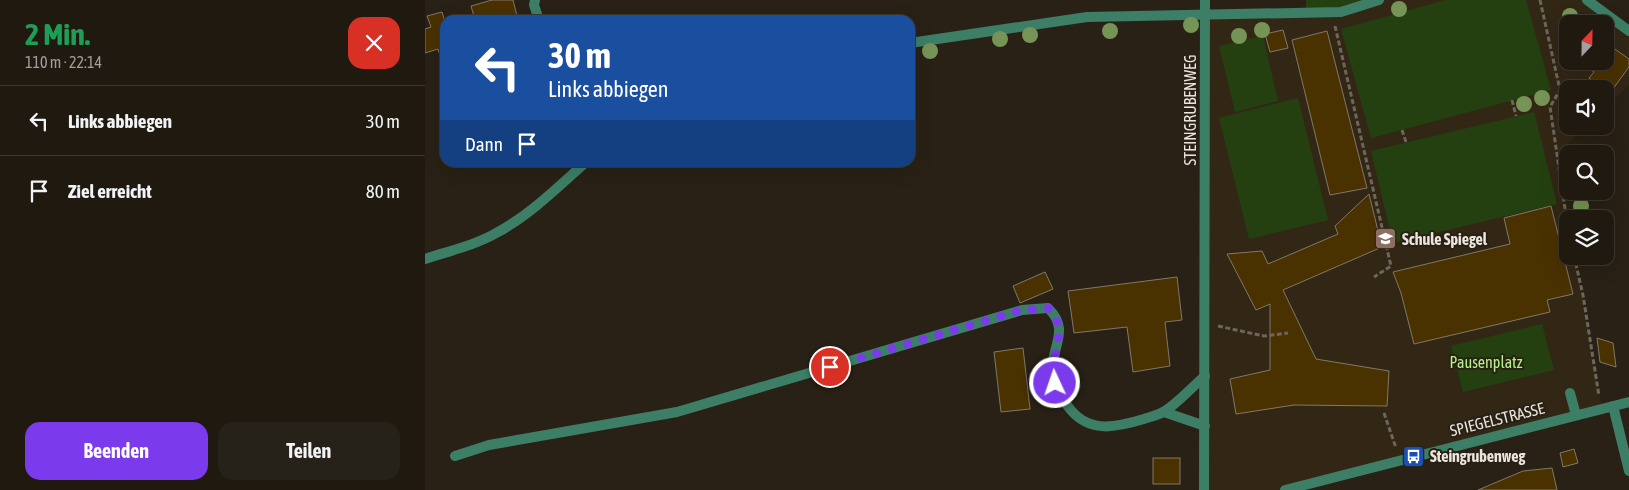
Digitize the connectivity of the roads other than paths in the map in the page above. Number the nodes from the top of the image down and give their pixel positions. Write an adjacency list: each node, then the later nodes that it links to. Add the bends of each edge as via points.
1 (535, 0): 6 (street)
2 (1205, 0): 5 (street, STEINGRUBENWEG)
3 (1379, 0): 5 (street, via 1341,12)
4 (1587, 0): 7 (street)
5 (1205, 13): 8 (street, via 1087,17); 11 (street, STEINGRUBENWEG)
6 (537, 15)
7 (1629, 31)
8 (915, 42)
9 (576, 167): 10 (street, via 498,233)
10 (425, 259)
11 (1205, 376): 15 (street); 17 (street, STEINGRUBENWEG)
12 (1570, 393): 16 (street)
13 (1629, 402): 14 (street, SPIEGELSTRASSE)
14 (1613, 406): 16 (street, SPIEGELSTRASSE); 19 (street)
15 (1164, 412): 17 (street); 18 (street, via 1104,428 1089,425 1074,414 1057,393 1052,373 1060,324 1048,308 1035,308 677,412 489,445)
16 (1576, 415): 21 (street, SPIEGELSTRASSE)
17 (1205, 426): 20 (street, STEINGRUBENWEG)
18 (455, 456)
19 (1629, 471)
20 (1204, 490)
21 (1285, 490)

